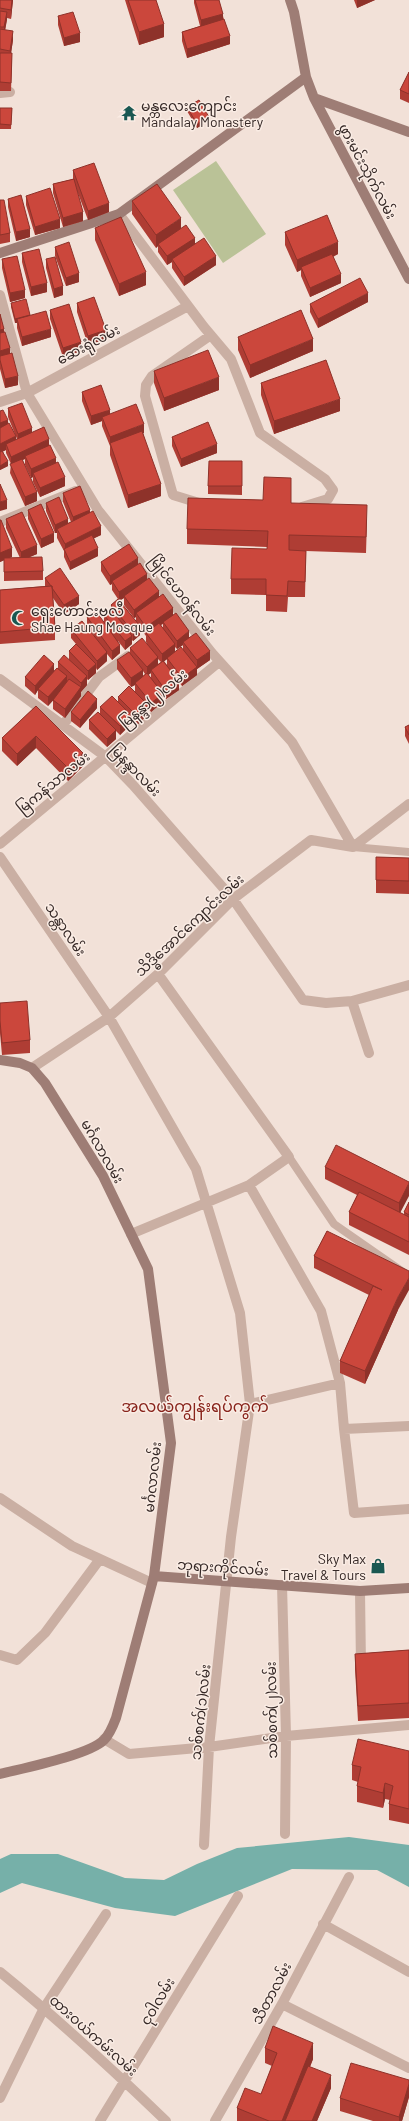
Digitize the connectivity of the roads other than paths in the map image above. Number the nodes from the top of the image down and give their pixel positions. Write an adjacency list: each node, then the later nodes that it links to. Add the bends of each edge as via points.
1 (290, 0): 2 (street, ဖွားမင်းသိုက်လမ်း)
2 (306, 77): 3 (street, ဖွားမင်းသိုက်လမ်း); 5 (street)
3 (314, 98): 4 (street); 7 (street, ဖွားမင်းသိုက်လမ်း)
4 (409, 132)
5 (119, 214): 6 (street); 9 (street)
6 (0, 253)
7 (409, 279)
8 (0, 295): 11 (street, မြိုင်ဟေဝန်လမ်း)
9 (188, 306): 10 (street); 11 (street, ဆေးရုံလမ်း)
10 (211, 335): 14 (street, via 152,376 146,385 144,396 173,495); 15 (street, via 231,359 260,433 325,479 333,490 328,499)
11 (27, 393): 12 (street, ဆေးရုံလမ်း); 13 (street, မြိုင်ဟေဝန်လမ်း)
12 (0, 402)
13 (84, 487): 16 (street); 18 (street, မြိုင်ဟေဝန်လမ်း, via 98,510 178,617)
14 (208, 504)
15 (296, 509)
16 (0, 522)
17 (137, 649): 20 (street, via 99,677)
18 (219, 662): 21 (street, မြနန္ဒာ(၂)လမ်း); 24 (street, မြိုင်ဟေဝန်လမ်း, via 292,742)
19 (0, 679): 20 (street, မြနန္ဒာလမ်း)
20 (63, 725): 21 (street, မြနန္ဒာလမ်း)
21 (106, 757): 23 (street, မြကန်သာလမ်း); 27 (street, မြနန္ဒာလမ်း)
22 (409, 804): 24 (street)
23 (0, 844)
24 (353, 847): 25 (lane); 27 (street, သိဒ္ဓိအောင်ကျောင်းလမ်း, via 312,840)
25 (409, 852)
26 (0, 857): 31 (street, သန္တာလမ်း)
27 (233, 899): 28 (street, သိဒ္ဓိအောင်ကျောင်းလမ်း); 30 (street, မြနန္ဒာလမ်း, via 303,1000 326,1003)
28 (158, 974): 31 (street, သိဒ္ဓိအောင်ကျောင်းလမ်း); 35 (street)
29 (409, 985): 30 (street)
30 (352, 1001): 32 (street)
31 (109, 1017): 34 (street, သိဒ္ဓိအောင်ကျောင်းလမ်း); 37 (street, သန္တာလမ်း, via 196,1169)
32 (369, 1053)
33 (0, 1060): 34 (street)
34 (32, 1068): 38 (street, မင်္ဂလာလမ်း, via 45,1083 103,1176)
35 (289, 1156): 36 (street); 39 (lane, via 334,1224)
36 (249, 1186): 37 (street); 40 (street, via 321,1311)
37 (205, 1204): 38 (street); 41 (street, သစ်စက်(၁)လမ်း, via 240,1313)
38 (131, 1234): 47 (street, မင်္ဂလာလမ်း, via 148,1269 171,1443)
39 (409, 1276)
40 (340, 1383): 41 (street); 43 (street)
41 (250, 1404): 48 (street, သစ်စက်(၁)လမ်း, via 230,1537)
42 (409, 1426): 43 (street)
43 (344, 1429): 45 (street, via 354,1512)
44 (0, 1498): 46 (street, via 72,1546)
45 (409, 1509)
46 (100, 1559): 47 (street); 52 (street, via 45,1633 17,1660)
47 (153, 1580): 48 (street, ဘုရားကိုင်လမ်း); 56 (street, မင်္ဂလာလမ်း, via 116,1718)
48 (228, 1582): 49 (street, ဘုရားကိုင်လမ်း); 57 (street, သစ်စက်(၁)လမ်း)
49 (282, 1585): 51 (street, ဘုရားကိုင်လမ်း); 55 (street, သစ်စက်(၂)လမ်း)
50 (409, 1588): 51 (street, ဘုရားကိုင်လမ်း)
51 (360, 1591): 53 (street)
52 (0, 1655)
53 (362, 1676)
54 (409, 1725): 55 (street, via 363,1726)
55 (286, 1736): 57 (street); 59 (street, သစ်စက်(၂)လမ်း)
56 (104, 1740): 57 (street, via 129,1754); 58 (street, via 87,1750)
57 (210, 1747): 60 (street, သစ်စက်(၁)လမ်း)
58 (0, 1774)
59 (285, 1834)
60 (204, 1845)
61 (349, 1877): 64 (street, သီတာလမ်း)
62 (238, 1896): 70 (street, ငုဝါလမ်း)
63 (106, 1914): 68 (street)
64 (323, 1924): 66 (street); 67 (street, သီတာလမ်း)
65 (0, 1972): 68 (street, ထားဝယ်ကမ်းလမ်း)
66 (409, 1972)
67 (282, 2004): 69 (street); 74 (street, သီတာလမ်း)
68 (44, 2008): 70 (street, ထားဝယ်ကမ်းလမ်း); 71 (street)
69 (409, 2068)
70 (125, 2081): 72 (street, ငုဝါလမ်း); 73 (street, ထားဝယ်ကမ်းလမ်း)
71 (0, 2098)
72 (100, 2121)
73 (166, 2121)
74 (215, 2121)

